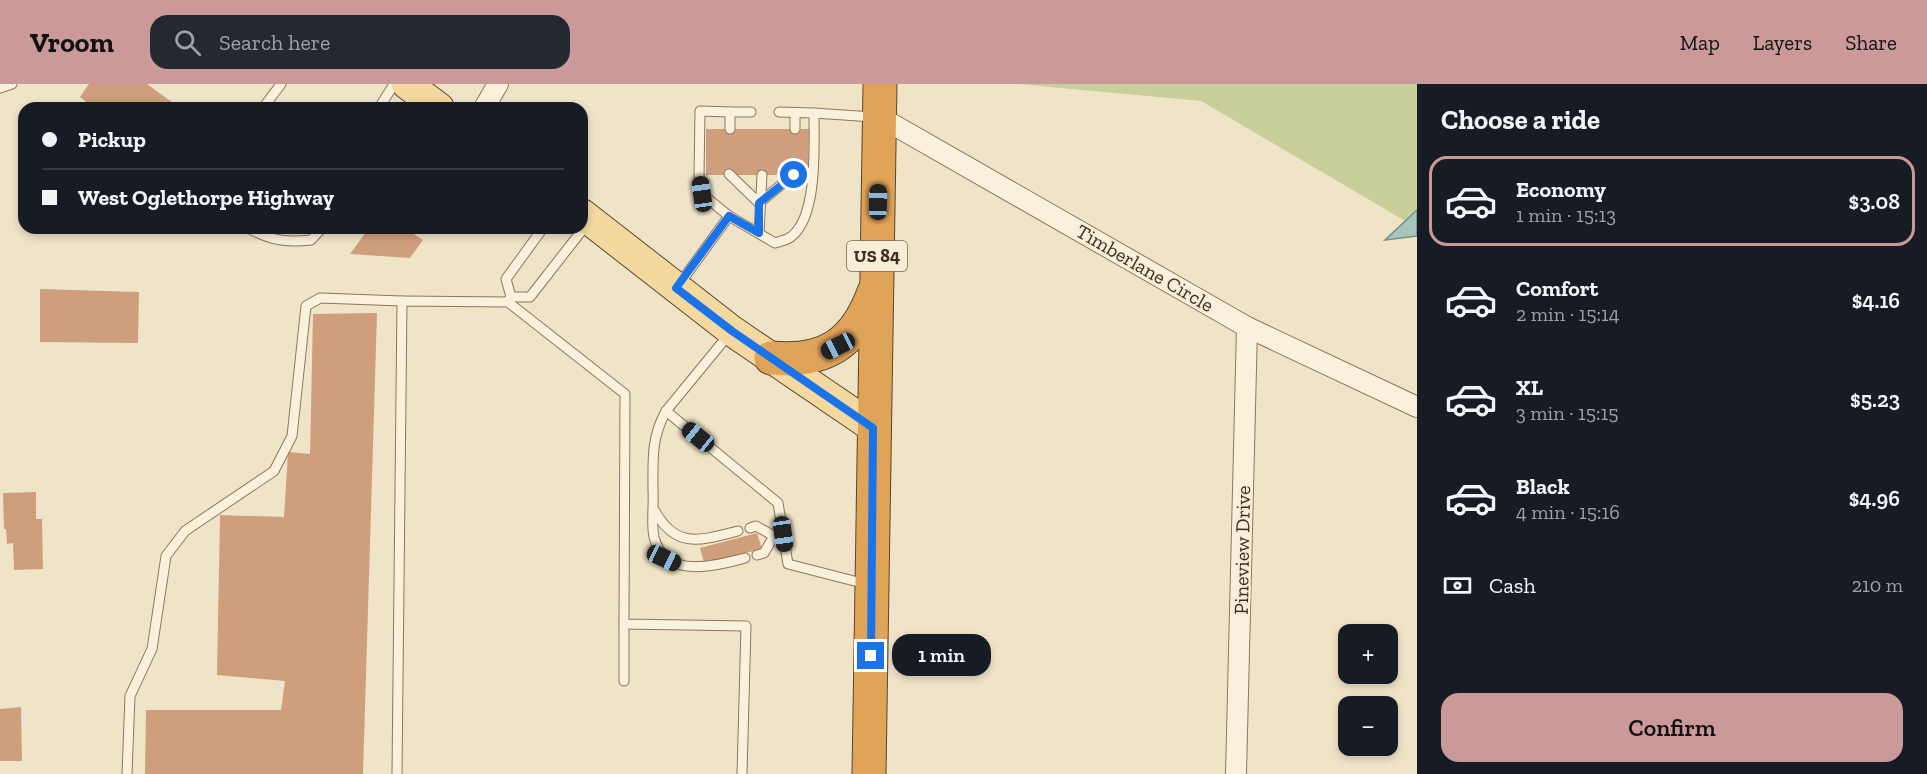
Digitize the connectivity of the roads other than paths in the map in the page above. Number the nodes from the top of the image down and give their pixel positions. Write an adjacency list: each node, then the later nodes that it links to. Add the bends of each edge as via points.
1 (12, 84): 7 (lane)
2 (281, 84): 8 (lane)
3 (394, 84): 9 (lane)
4 (407, 84): 10 (main road)
5 (498, 84): 11 (street)
6 (880, 84): 17 (highway, US 84)
7 (0, 88)
8 (268, 102)
9 (383, 102)
10 (431, 102)
11 (488, 102)
12 (730, 112): 13 (lane); 18 (lane); 24 (lane, via 700,111 699,175 702,194)
13 (751, 112)
14 (779, 112): 15 (lane)
15 (795, 113): 16 (lane); 19 (lane)
16 (814, 113): 17 (lane); 26 (lane, via 814,176 798,231 775,243)
17 (880, 117): 32 (highway, US 84); 35 (street, Timberlane Circle)
18 (730, 129)
19 (795, 129)
20 (729, 174): 23 (lane)
21 (762, 175): 23 (lane)
22 (794, 175): 23 (lane)
23 (759, 203): 26 (lane)
24 (729, 216): 26 (lane); 31 (lane)
25 (588, 219): 31 (main road)
26 (759, 233)
27 (259, 234): 28 (lane, via 289,243 311,240)
28 (316, 234)
29 (539, 234): 33 (lane, via 506,279)
30 (574, 234): 33 (lane, via 530,297)
31 (676, 288): 36 (main road)
32 (876, 288): 37 (highway, via 856,328 838,346 796,360); 40 (highway, US 84)
33 (509, 300): 34 (lane); 48 (lane, via 625,394)
34 (402, 302): 50 (lane, via 320,298 306,306 292,436 274,471 185,531 165,556 152,649 129,696); 51 (lane)
35 (1247, 327): 38 (street, Timberlane Circle); 54 (street, Pineview Drive)
36 (732, 331): 37 (main road); 39 (lane)
37 (771, 358): 40 (main road)
38 (1417, 407)
39 (666, 411): 41 (lane, via 655,430); 44 (lane, via 778,503)
40 (873, 428): 47 (highway, US 84)
41 (654, 508): 43 (lane, via 661,522 675,535 691,540); 46 (lane, via 654,539 664,558 684,567 708,568)
42 (750, 528): 44 (lane, via 756,526)
43 (738, 531)
44 (779, 535): 45 (lane, via 764,553); 47 (lane, via 788,564)
45 (757, 555)
46 (745, 558)
47 (872, 586): 53 (highway, US 84)
48 (624, 624): 49 (lane); 52 (lane, via 746,626)
49 (624, 681)
50 (127, 774)
51 (397, 774)
52 (742, 774)
53 (868, 774)
54 (1236, 774)

